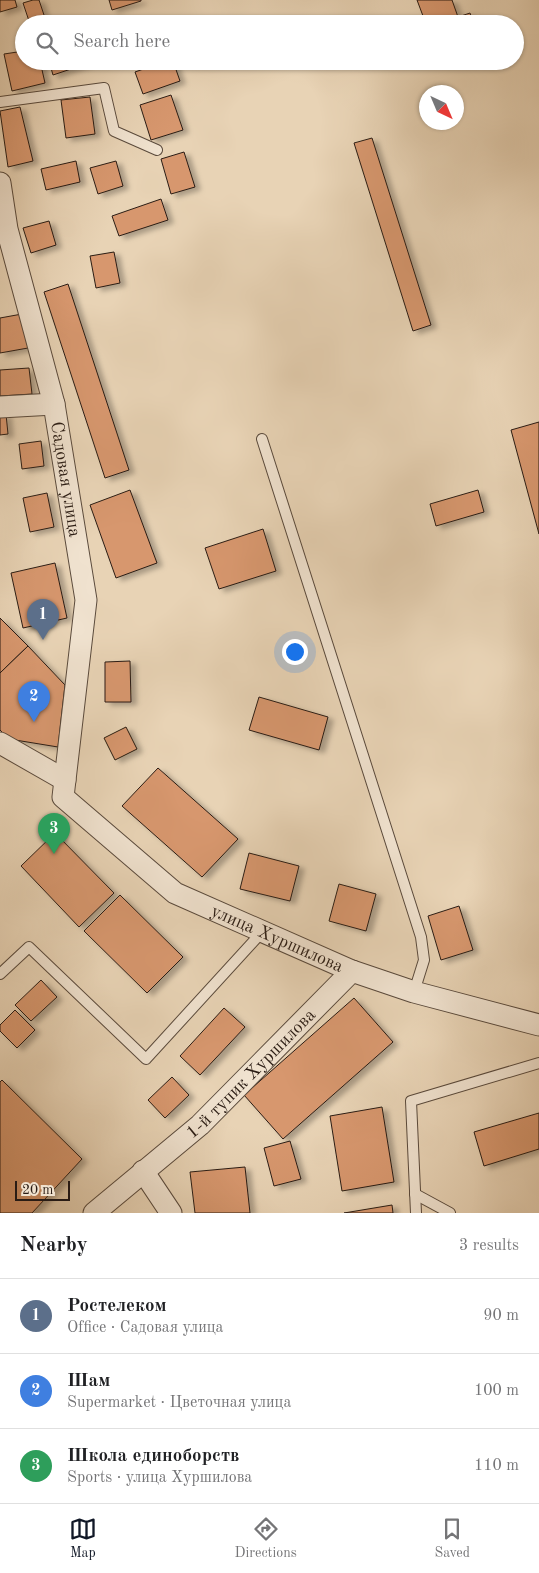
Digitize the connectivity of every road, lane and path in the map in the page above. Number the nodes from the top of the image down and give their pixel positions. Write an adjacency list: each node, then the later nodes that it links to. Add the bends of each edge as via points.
1 (0, 102): 2 (lane, via 104,88 114,131)
2 (157, 150)
3 (0, 184): 4 (street, Садовая улица)
4 (3, 229): 5 (street, Садовая улица)
5 (54, 404): 6 (street); 9 (street, Садовая улица, via 86,600)
6 (0, 407)
7 (262, 439): 13 (lane, via 421,937 424,960)
8 (0, 743): 9 (street)
9 (65, 780): 10 (street, улица Хуршилова, via 63,797 175,893)
10 (263, 932): 11 (street, улица Хуршилова); 12 (lane, via 146,1059 29,947)
11 (352, 971): 13 (street, улица Хуршилова); 16 (street, 1-й тупик Хуршилова, via 200,1125)
12 (0, 974)
13 (414, 992): 14 (street, улица Хуршилова)
14 (539, 1024)
15 (539, 1063): 17 (lane, via 411,1101)
16 (143, 1172): 18 (street, 1-й тупик Хуршилова); 19 (street)
17 (415, 1194): 20 (lane); 21 (lane)
18 (94, 1213)
19 (171, 1213)
20 (416, 1213)
21 (450, 1213)

